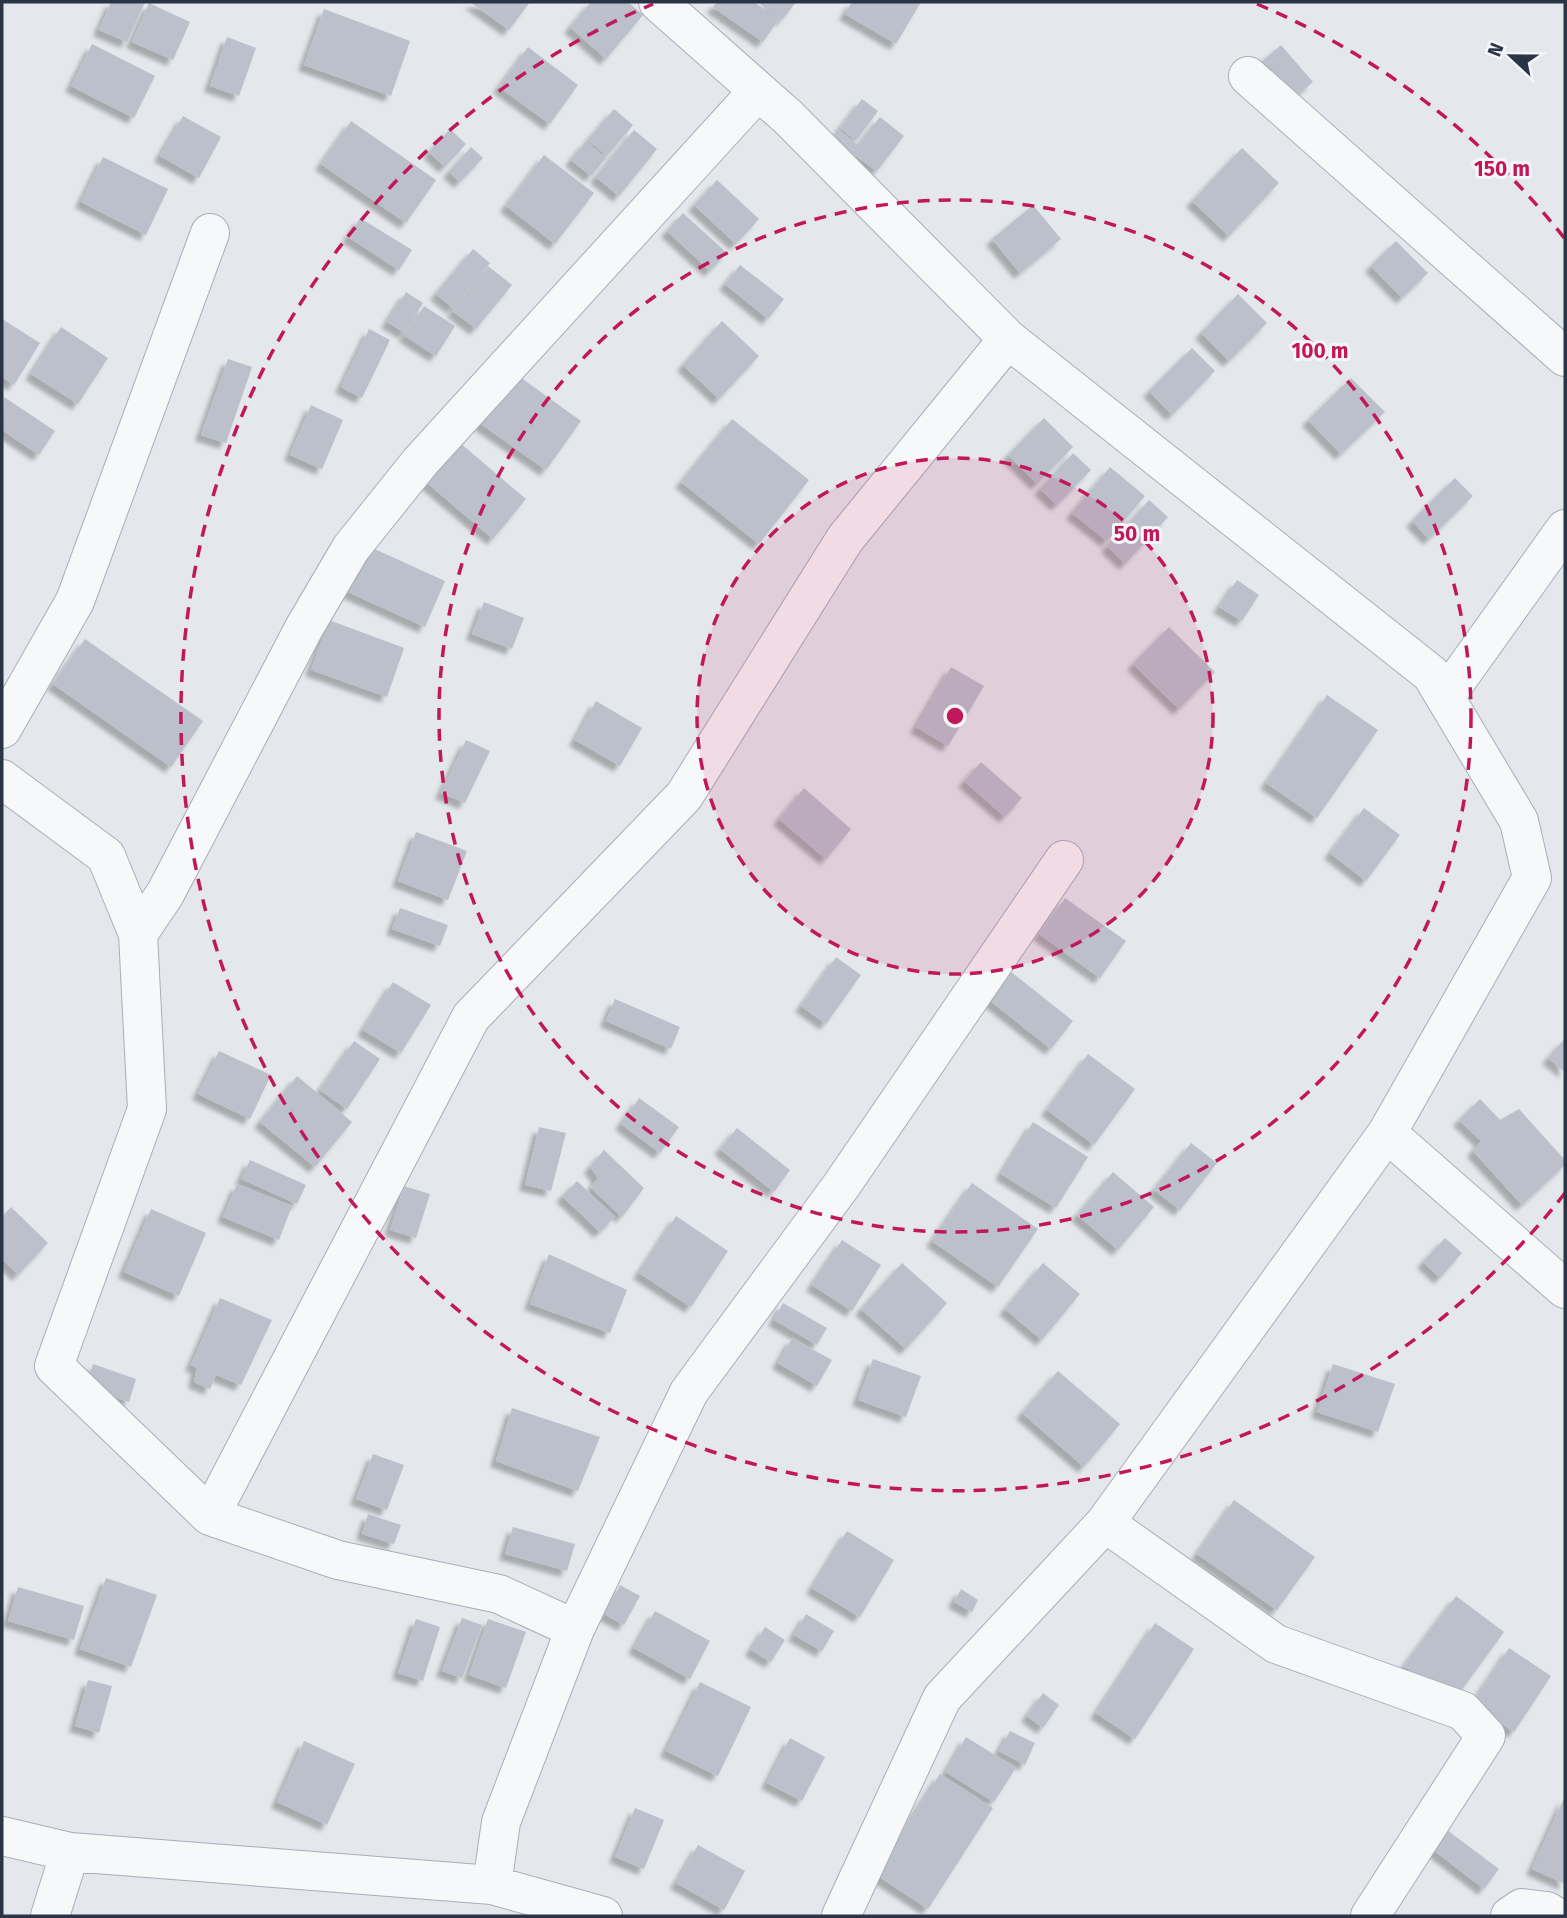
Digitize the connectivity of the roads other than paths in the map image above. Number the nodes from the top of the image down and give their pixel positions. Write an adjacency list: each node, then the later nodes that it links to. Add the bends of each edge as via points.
1 (658, 2): 3 (street)
2 (1248, 76): 6 (street)
3 (758, 91): 5 (street); 12 (street, via 420,462 351,548 304,628 165,894)
4 (210, 233): 9 (street, via 75,601)
5 (1007, 339): 8 (street, via 1431,674); 15 (street, via 845,539 684,796 471,1017)
6 (1565, 357)
7 (1565, 529): 8 (street)
8 (1445, 697): 13 (street, via 1519,821 1532,878)
9 (2, 729)
10 (2, 779): 12 (street, via 106,856)
11 (1064, 860): 17 (street, via 841,1186 689,1392)
12 (138, 934): 15 (street, via 147,1109 54,1366)
13 (1387, 1133): 14 (street); 16 (street)
14 (1565, 1289)
15 (210, 1516): 17 (street, via 338,1560 499,1594)
16 (1105, 1523): 23 (street, via 942,1698); 24 (street, via 1276,1644 1463,1711 1478,1723 1486,1736)
17 (575, 1629): 20 (street, via 501,1822)
18 (2, 1836): 19 (street)
19 (71, 1853): 20 (street); 21 (street)
20 (492, 1885): 22 (street)
21 (50, 1916)
22 (603, 1916)
23 (841, 1916)
24 (1370, 1916)
25 (1510, 1916): 26 (street, via 1522,1908)
26 (1555, 1916)

